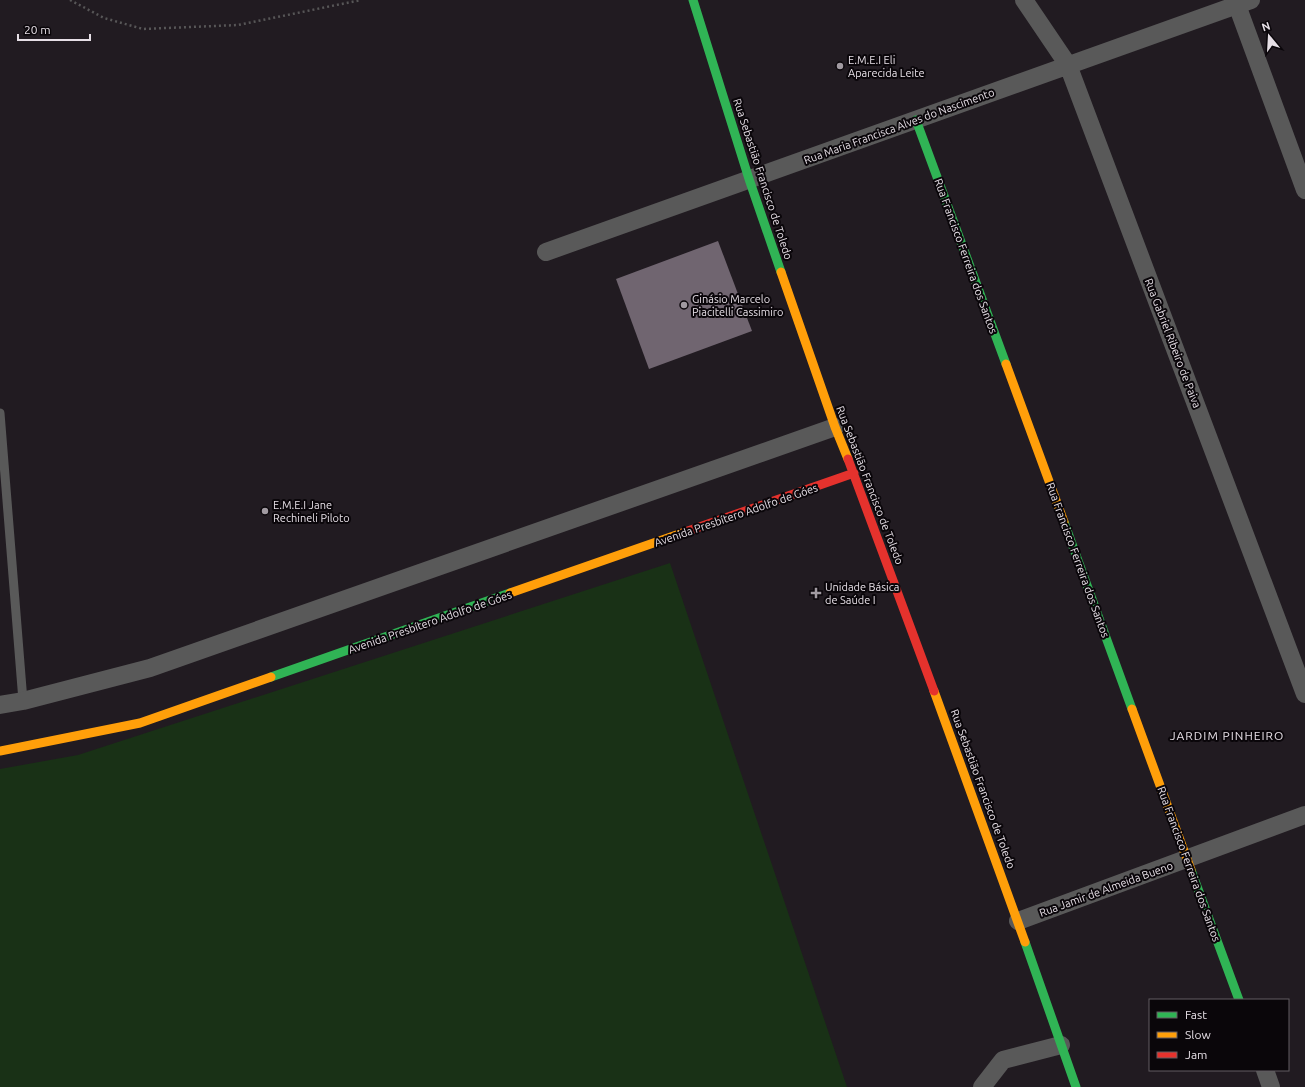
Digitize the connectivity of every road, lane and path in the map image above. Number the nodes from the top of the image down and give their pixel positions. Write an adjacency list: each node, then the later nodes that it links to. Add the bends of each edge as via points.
1 (70, 0): 2 (path, via 104,18 143,28 238,25)
2 (361, 0)
3 (693, 0): 8 (street, Rua Sebastião Francisco de Toledo)
4 (1024, 0): 6 (street, Rua Gabriel Ribeiro de Paiva)
5 (1241, 2): 6 (street, Rua Maria Francisca Alves do Nascimento); 9 (street)
6 (1068, 65): 7 (street, Rua Maria Francisca Alves do Nascimento); 14 (street, Rua Gabriel Ribeiro de Paiva)
7 (916, 120): 8 (street, Rua Maria Francisca Alves do Nascimento); 19 (street, Rua Francisco Ferreira dos Santos)
8 (749, 179): 10 (street, Rua Maria Francisca Alves do Nascimento); 12 (street, Rua Sebastião Francisco de Toledo)
9 (1305, 190)
10 (546, 252)
11 (0, 414): 15 (lane)
12 (835, 426): 13 (street, Rua Sebastião Francisco de Toledo); 15 (street, via 150,668)
13 (854, 473): 17 (street, Avenida Presbítero Adolfo de Góes, via 140,723); 20 (street, Rua Sebastião Francisco de Toledo)
14 (1305, 694)
15 (23, 701): 16 (street)
16 (0, 705)
17 (0, 751)
18 (1305, 815): 19 (street, Rua Jamir de Almeida Bueno)
19 (1187, 858): 20 (street, Rua Jamir de Almeida Bueno); 21 (street, Rua Francisco Ferreira dos Santos)
20 (1018, 921): 22 (street, Rua Sebastião Francisco de Toledo)
21 (1239, 999)
22 (1061, 1045): 24 (street, via 1003,1060); 25 (street, Rua Sebastião Francisco de Toledo)
23 (1264, 1071): 26 (street)
24 (982, 1087)
25 (1076, 1087)
26 (1271, 1087)

